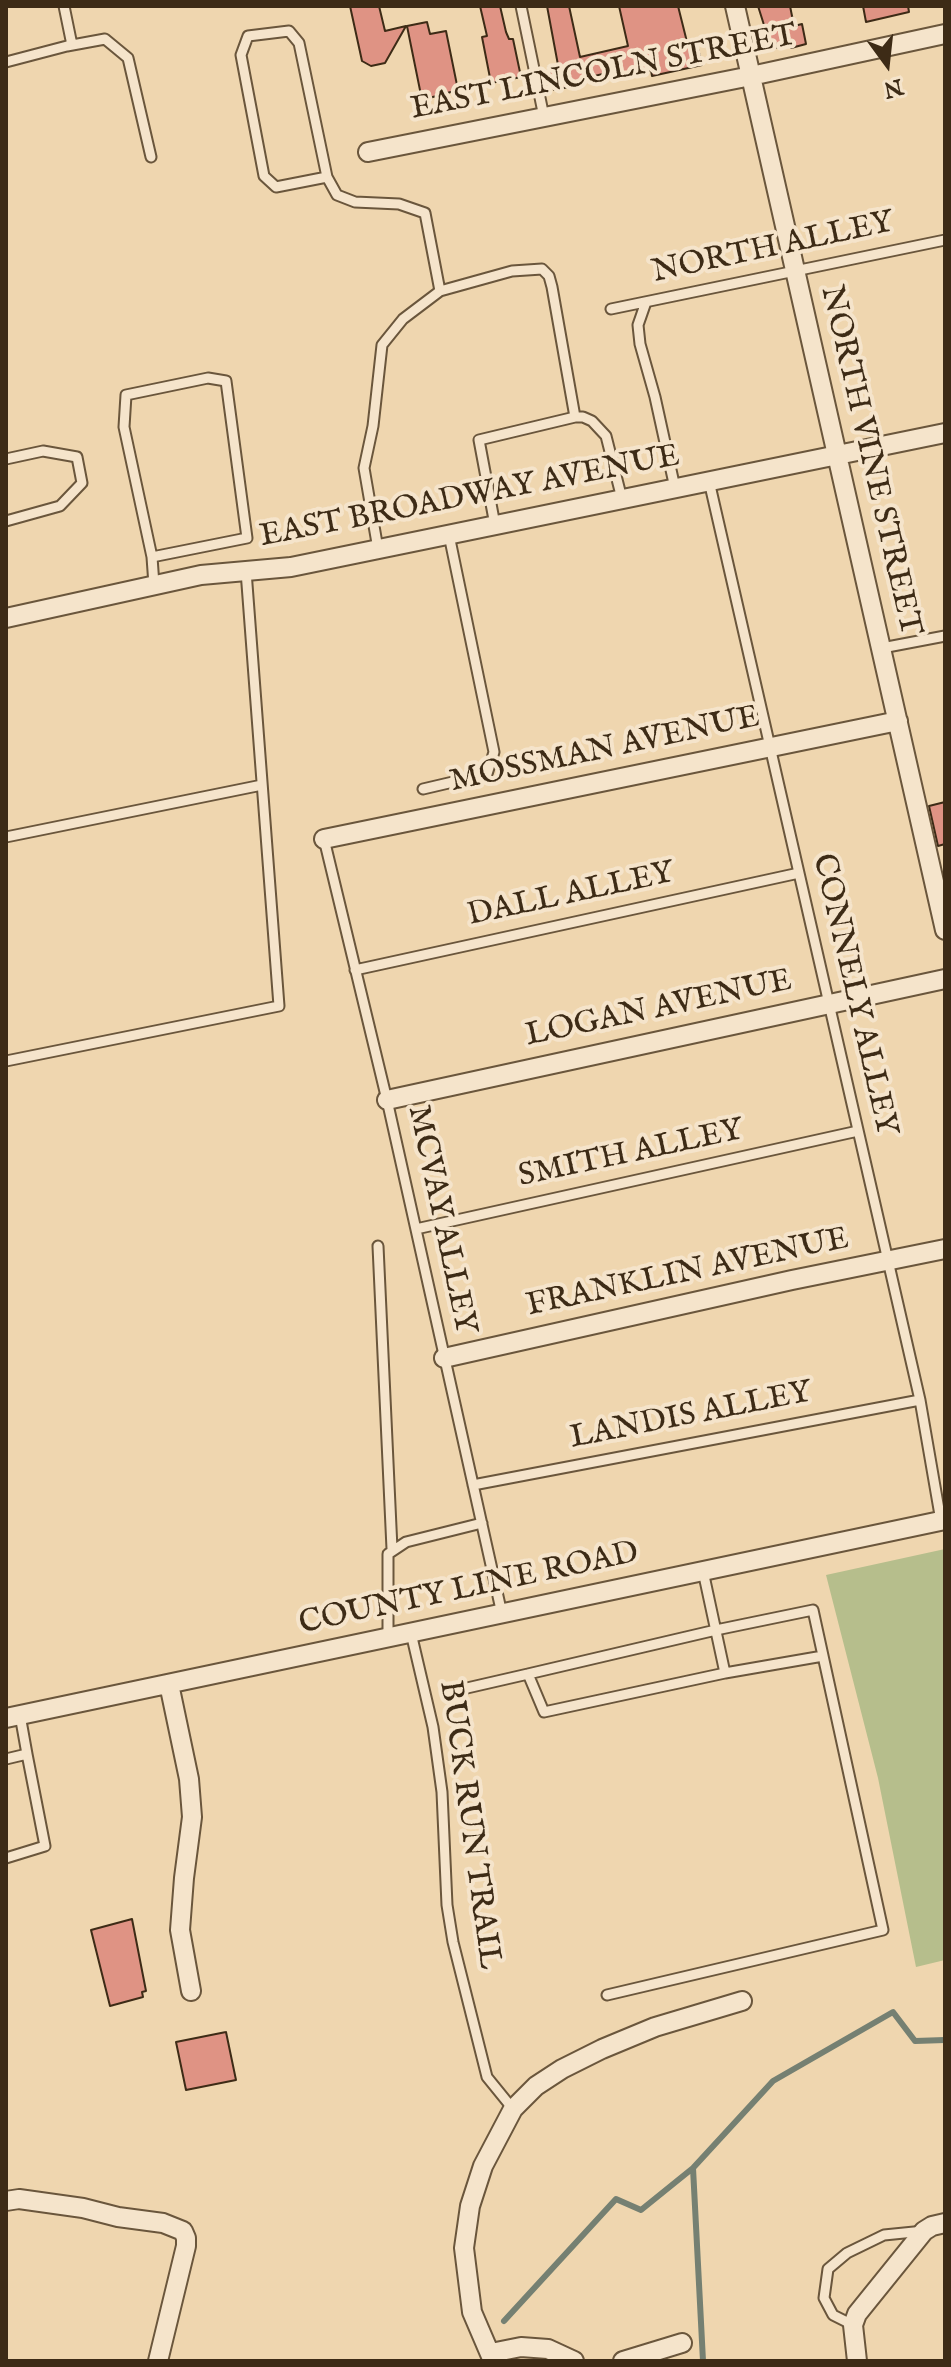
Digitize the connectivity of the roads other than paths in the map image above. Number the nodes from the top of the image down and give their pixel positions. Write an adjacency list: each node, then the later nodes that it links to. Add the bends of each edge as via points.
1 (64, 6): 5 (lane)
2 (521, 6): 8 (lane)
3 (735, 6): 7 (street, NORTH VINE STREET)
4 (945, 34): 7 (street, EAST LINCOLN STREET)
5 (72, 45): 6 (lane); 10 (lane, via 105,39 128,58)
6 (6, 62)
7 (751, 76): 8 (street, EAST LINCOLN STREET); 13 (street, NORTH VINE STREET)
8 (544, 117): 9 (street, EAST LINCOLN STREET)
9 (368, 152)
10 (151, 157)
11 (327, 177): 11 (lane, via 299,43 289,31 248,36 241,55 264,176 276,187); 14 (lane, via 337,195 355,202 399,204 425,213)
12 (945, 240): 13 (lane, NORTH ALLEY)
13 (795, 271): 15 (lane, NORTH ALLEY); 19 (street, NORTH VINE STREET)
14 (440, 291): 17 (lane, via 512,271 542,269 552,287); 27 (lane, via 403,319 382,345 364,468)
15 (646, 302): 16 (lane, NORTH ALLEY); 22 (lane, via 638,325 640,344)
16 (611, 309)
17 (575, 417): 23 (lane, via 592,421 606,436); 25 (lane, via 479,440)
18 (945, 433): 19 (street, EAST BROADWAY AVENUE)
19 (838, 455): 21 (street, EAST BROADWAY AVENUE); 33 (street, NORTH VINE STREET)
20 (6, 459): 24 (lane, via 43,451 77,457 82,483 60,506)
21 (709, 481): 22 (street, EAST BROADWAY AVENUE); 35 (lane, CONNELY ALLEY)
22 (675, 488): 23 (street, EAST BROADWAY AVENUE)
23 (622, 499): 25 (street, EAST BROADWAY AVENUE)
24 (6, 521)
25 (495, 525): 26 (street, EAST BROADWAY AVENUE)
26 (449, 535): 27 (street, EAST BROADWAY AVENUE); 37 (lane, via 494,752 487,774)
27 (378, 549): 29 (street, EAST BROADWAY AVENUE)
28 (152, 557): 28 (lane, via 124,427 126,395 208,378 226,381 247,538); 30 (lane)
29 (246, 571): 30 (street, EAST BROADWAY AVENUE); 36 (lane)
30 (154, 585): 31 (street, EAST BROADWAY AVENUE)
31 (6, 618)
32 (945, 636): 33 (lane)
33 (882, 648): 34 (street, NORTH VINE STREET)
34 (898, 721): 35 (street, MOSSMAN AVENUE); 41 (street, NORTH VINE STREET)
35 (770, 747): 39 (street, MOSSMAN AVENUE); 40 (lane, CONNELY ALLEY)
36 (262, 785): 38 (lane); 45 (lane, via 279,1006)
37 (423, 789)
38 (6, 837)
39 (324, 839): 42 (lane, MCVAY ALLEY)
40 (799, 873): 42 (lane, DALL ALLEY); 44 (lane, CONNELY ALLEY)
41 (945, 930)
42 (355, 970): 46 (lane, MCVAY ALLEY)
43 (945, 979): 44 (street, LOGAN AVENUE)
44 (829, 1003): 46 (street, LOGAN AVENUE); 47 (lane, CONNELY ALLEY)
45 (6, 1061)
46 (387, 1100): 48 (lane, MCVAY ALLEY)
47 (858, 1131): 48 (lane, SMITH ALLEY); 51 (lane, CONNELY ALLEY)
48 (416, 1229): 52 (lane, MCVAY ALLEY)
49 (378, 1246): 57 (lane)
50 (945, 1249): 51 (street, FRANKLIN AVENUE)
51 (888, 1261): 52 (street, FRANKLIN AVENUE); 53 (lane, CONNELY ALLEY)
52 (444, 1358): 54 (lane, MCVAY ALLEY)
53 (920, 1400): 54 (lane, LANDIS ALLEY); 55 (lane, CONNELY ALLEY)
54 (473, 1485): 56 (lane, MCVAY ALLEY)
55 (943, 1521): 58 (street, COUNTY LINE ROAD)
56 (482, 1523): 57 (lane); 59 (lane, MCVAY ALLEY)
57 (392, 1549): 62 (lane)
58 (703, 1571): 59 (street, COUNTY LINE ROAD); 60 (lane)
59 (502, 1614): 61 (street, COUNTY LINE ROAD)
60 (716, 1630): 63 (lane, via 813,1610); 64 (lane); 65 (lane)
61 (411, 1633): 62 (street, COUNTY LINE ROAD); 75 (lane, BUCK RUN TRAIL, via 442,1792 453,1942 487,2077)
62 (388, 1638): 66 (street, COUNTY LINE ROAD)
63 (823, 1656): 64 (lane); 73 (lane, via 883,1930)
64 (725, 1673): 65 (lane, via 544,1712)
65 (528, 1674): 67 (lane)
66 (169, 1684): 68 (street, COUNTY LINE ROAD); 72 (street, via 192,1817 180,1930)
67 (454, 1691)
68 (13, 1716): 69 (lane)
69 (27, 1754): 70 (lane); 71 (lane, via 45,1846)
70 (6, 1759)
71 (6, 1858)
72 (191, 1991)
73 (607, 1995)
74 (742, 2001): 75 (street, via 602,2049 536,2086)
75 (513, 2109): 81 (street, via 483,2166 464,2248 472,2312)
76 (6, 2201): 82 (street, via 83,2208 183,2231 186,2246)
77 (945, 2223): 78 (street)
78 (924, 2231): 79 (street); 79 (lane, via 884,2235 828,2269 824,2298 833,2315)
79 (853, 2325): 85 (street)
80 (682, 2343): 84 (street)
81 (492, 2357): 83 (street, via 521,2347 548,2349)
82 (158, 2361)
83 (574, 2361)
84 (623, 2361)
85 (857, 2361)

